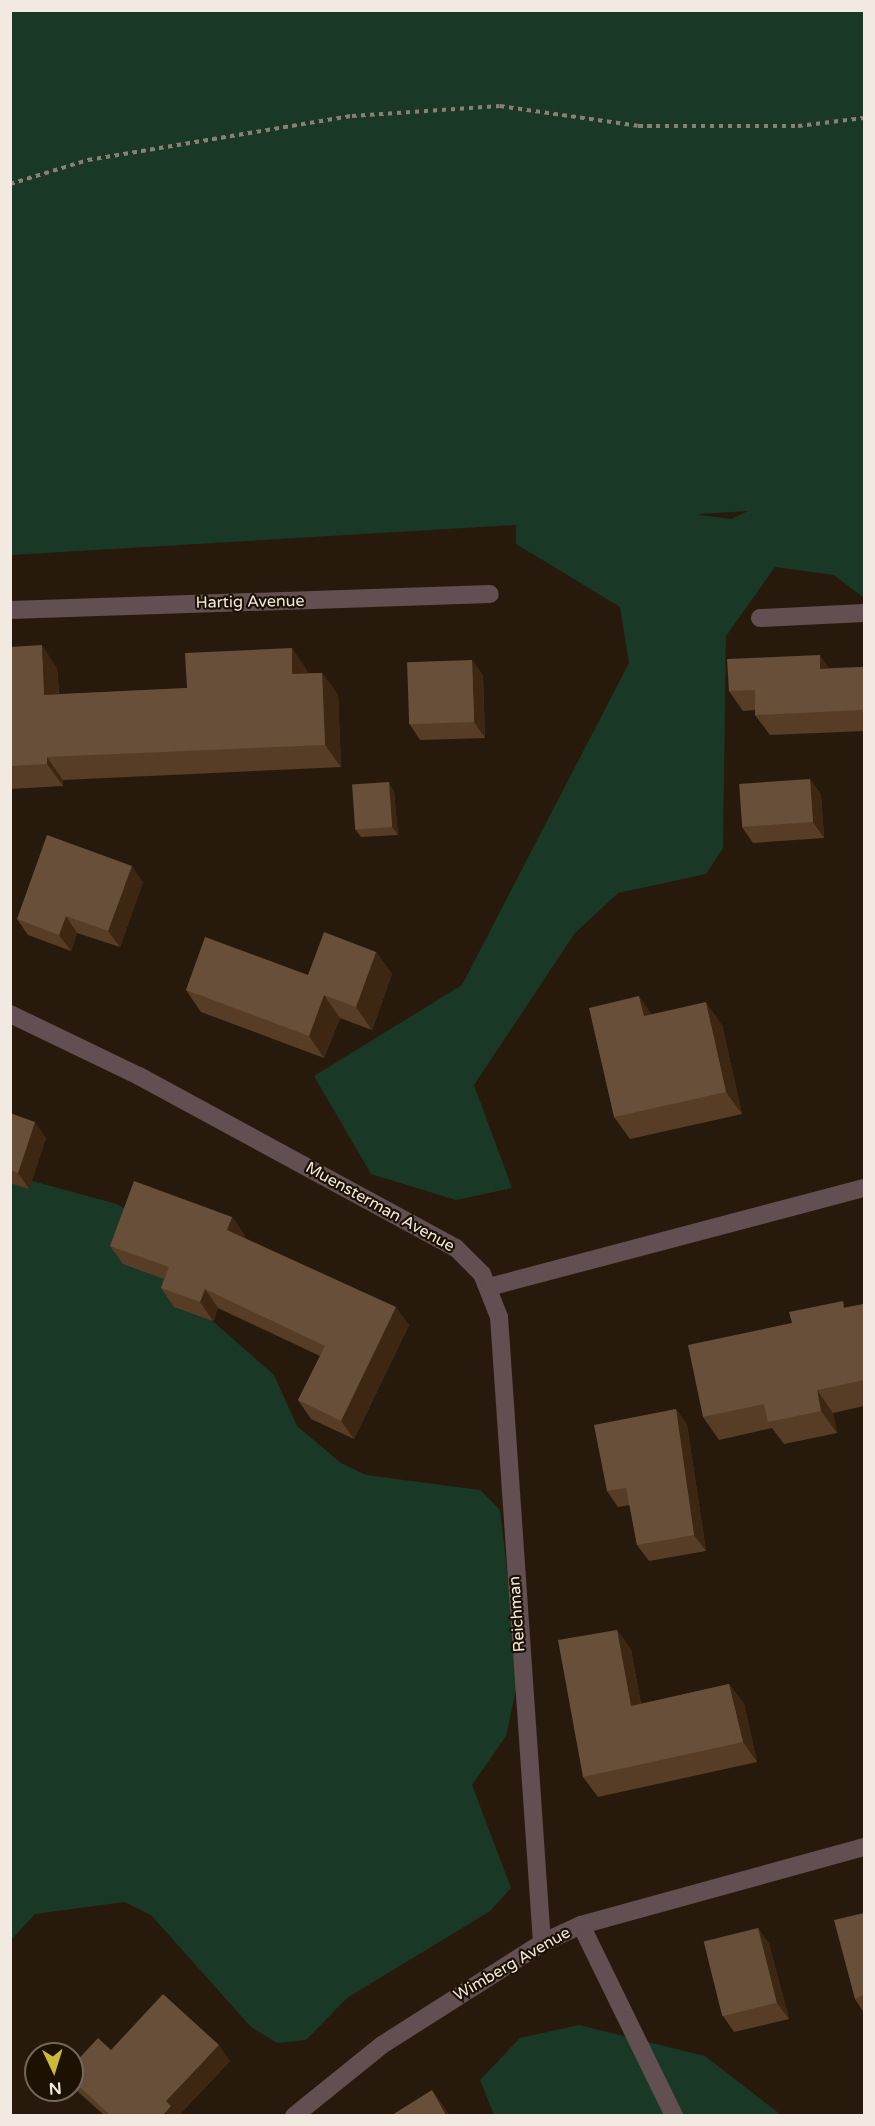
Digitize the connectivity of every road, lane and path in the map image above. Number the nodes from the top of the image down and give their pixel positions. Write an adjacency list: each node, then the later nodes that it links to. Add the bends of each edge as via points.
1 (864, 118): 2 (path, via 798,126 638,126 500,106 363,115 88,160)
2 (10, 184)
3 (490, 594): 4 (street, Hartig Avenue)
4 (10, 610)
5 (864, 613): 6 (street)
6 (760, 618)
7 (10, 1014): 9 (street, Muensterman Avenue, via 139,1076 456,1248)
8 (864, 1188): 9 (street)
9 (489, 1287): 12 (street, Reichman, via 499,1317)
10 (864, 1847): 11 (street, Wimberg Avenue)
11 (581, 1924): 12 (street, Wimberg Avenue); 14 (street)
12 (542, 1943): 13 (street, Wimberg Avenue, via 382,2045)
13 (294, 2115)
14 (674, 2115)

